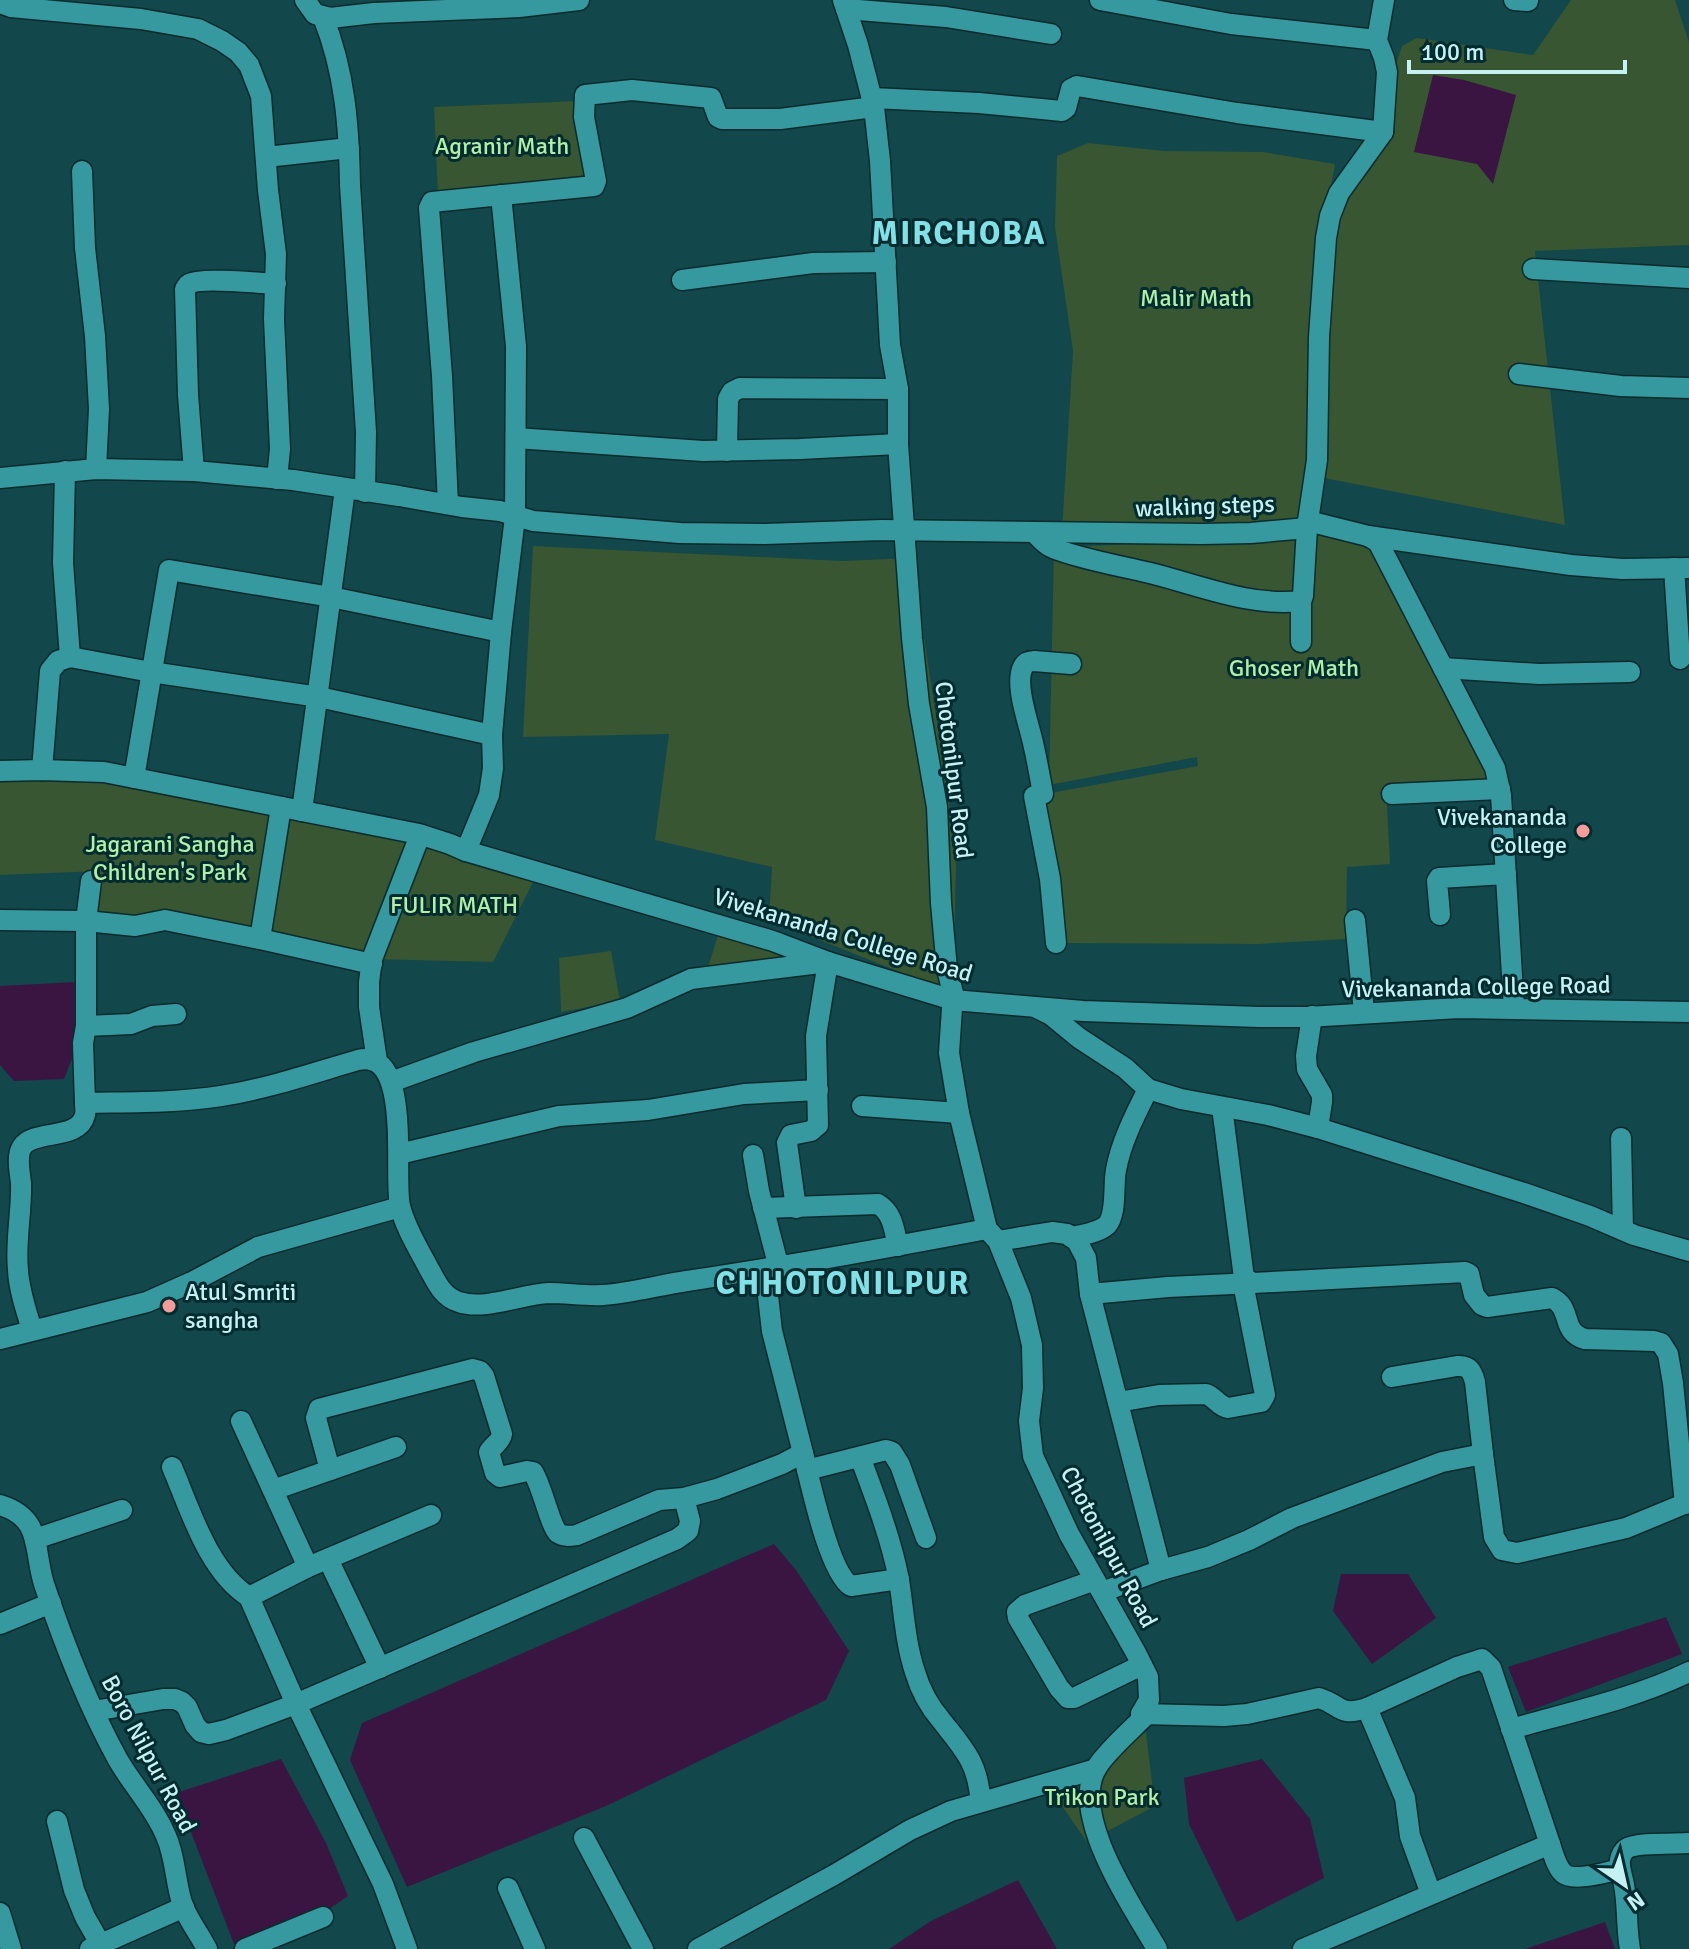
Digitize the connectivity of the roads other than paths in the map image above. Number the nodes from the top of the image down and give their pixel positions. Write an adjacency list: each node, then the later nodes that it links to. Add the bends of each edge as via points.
1 (0, 0): 17 (street, via 11,7 198,29 222,41 249,65 261,96)
2 (305, 0): 11 (street)
3 (579, 0): 9 (street, via 519,7)
4 (1100, 0): 10 (street)
5 (1384, 0): 13 (street)
6 (1514, 0): 7 (street)
7 (1528, 1)
8 (844, 4): 12 (street); 14 (street, Chotonilpur Road)
9 (373, 7): 11 (street)
10 (1188, 8): 13 (street, via 1231,24)
11 (323, 17): 16 (street, via 343,84)
12 (1051, 34)
13 (1377, 40): 15 (street, via 1387,72)
14 (873, 103): 15 (street, via 979,103 1062,111 1077,86); 19 (street, via 780,119 722,119 711,98 632,90 585,95 595,184); 20 (street, Chotonilpur Road)
15 (1383, 132): 39 (street, via 1339,193 1328,227 1317,460)
16 (349, 148): 17 (street); 36 (street, via 366,432)
17 (266, 157): 24 (street)
18 (82, 171): 31 (street, via 99,409)
19 (501, 195): 28 (street, via 516,346); 37 (street, via 429,205)
20 (886, 262): 23 (street, via 813,263); 27 (street, Chotonilpur Road)
21 (1533, 269): 22 (street)
22 (1689, 278)
23 (682, 280)
24 (276, 284): 33 (street, via 195,282 185,289); 35 (street)
25 (1519, 374): 26 (street)
26 (1689, 388)
27 (898, 389): 29 (street, Chotonilpur Road); 30 (street, via 740,388 728,399)
28 (516, 438): 30 (street); 38 (street)
29 (898, 444): 30 (street); 40 (street, Chotonilpur Road)
30 (727, 451)
31 (96, 469): 32 (street, walking steps); 33 (street, walking steps)
32 (65, 471): 34 (street, walking steps); 48 (street, via 63,563)
33 (194, 471): 35 (street, walking steps)
34 (0, 478)
35 (277, 479): 36 (street, walking steps)
36 (355, 490): 37 (street, walking steps); 44 (street)
37 (448, 504): 38 (street, walking steps)
38 (515, 517): 40 (street, walking steps, via 680,533); 46 (street)
39 (1308, 525): 41 (street, walking steps, via 1182,535); 42 (street, walking steps); 45 (street)
40 (905, 531): 41 (street, walking steps); 75 (street, Chotonilpur Road)
41 (1034, 532): 45 (street, via 1054,548 1217,592)
42 (1368, 536): 43 (street, walking steps, via 1571,565); 51 (street, via 1378,542)
43 (1681, 568): 49 (street)
44 (331, 597): 46 (street); 52 (street, via 169,570); 54 (street)
45 (1301, 601): 47 (street)
46 (501, 632): 55 (street)
47 (1301, 642)
48 (70, 657): 52 (street); 56 (street, via 50,671)
49 (1680, 659)
50 (1071, 664): 72 (street, via 1028,662 1020,687 1034,745)
51 (1443, 668): 53 (street); 59 (street, via 1488,753)
52 (151, 672): 54 (street); 58 (street)
53 (1630, 672)
54 (319, 697): 55 (street); 62 (street)
55 (492, 735): 64 (street, via 489,795)
56 (42, 770): 57 (street, Vivekananda College Road); 58 (street, Vivekananda College Road)
57 (0, 771)
58 (134, 778): 61 (street, Vivekananda College Road)
59 (1500, 789): 60 (street); 65 (street)
60 (1392, 794)
61 (281, 807): 62 (street, Vivekananda College Road); 71 (street)
62 (302, 811): 63 (street, Vivekananda College Road)
63 (420, 835): 64 (street, Vivekananda College Road); 74 (street)
64 (466, 851): 73 (street, Vivekananda College Road)
65 (1506, 874): 67 (street, via 1439,878); 77 (street)
66 (91, 881): 70 (street)
67 (1440, 915)
68 (0, 920): 70 (street)
69 (1355, 920): 78 (street)
70 (86, 921): 71 (street, via 135,926 165,920); 82 (street)
71 (260, 939): 74 (street)
72 (1056, 943)
73 (828, 962): 75 (street, Vivekananda College Road); 84 (street, via 691,979 627,1008); 86 (street, via 816,1028)
74 (372, 964): 83 (street, via 369,1007)
75 (953, 1000): 76 (street, Vivekananda College Road); 90 (street, Chotonilpur Road, via 949,1053)
76 (1034, 1007): 81 (street, Vivekananda College Road); 85 (street)
77 (1514, 1008): 78 (street, Vivekananda College Road); 79 (street, Vivekananda College Road)
78 (1364, 1012): 81 (street, Vivekananda College Road)
79 (1689, 1012)
80 (176, 1014): 82 (street)
81 (1312, 1016): 91 (street, via 1306,1056 1307,1069 1322,1095)
82 (86, 1026): 87 (street)
83 (377, 1061): 84 (street); 87 (street, via 366,1058 222,1096)
84 (391, 1082): 93 (street)
85 (1148, 1089): 89 (street); 100 (street, via 1122,1146 1109,1223)
86 (818, 1090): 93 (street, via 559,1116); 97 (street, via 818,1125 791,1135 787,1143)
87 (85, 1103): 102 (street, via 81,1123 20,1148 21,1198)
88 (862, 1106): 90 (street)
89 (1222, 1107): 91 (street); 105 (street, via 1242,1273)
90 (959, 1113): 99 (street, Chotonilpur Road)
91 (1318, 1128): 98 (street)
92 (1621, 1138): 98 (street)
93 (399, 1154): 95 (street)
94 (753, 1155): 96 (street)
95 (400, 1207): 104 (street, via 442,1293 458,1302 477,1305 548,1293 600,1295); 107 (street, via 258,1247 147,1302)
96 (763, 1208): 97 (street); 104 (street)
97 (796, 1208): 101 (street, via 878,1204 891,1218)
98 (1623, 1230): 103 (street)
99 (993, 1235): 100 (street, via 1052,1232); 101 (street); 130 (street, Chotonilpur Road, via 1021,1298 1032,1345 1033,1456)
100 (1071, 1237): 106 (street, via 1086,1258)
101 (898, 1246): 104 (street)
102 (9, 1247): 107 (street)
103 (1689, 1251)
104 (772, 1269): 115 (street, via 772,1331)
105 (1248, 1283): 106 (street); 110 (street, via 1265,1395 1261,1402 1228,1408 1206,1394); 120 (street, via 1465,1272 1474,1295 1487,1307 1552,1298 1563,1307 1576,1336 1661,1343 1671,1368)
106 (1090, 1294): 110 (street)
107 (32, 1330): 108 (street)
108 (0, 1339)
109 (1392, 1377): 113 (street, via 1469,1368)
110 (1118, 1402): 128 (street)
111 (241, 1421): 118 (street)
112 (396, 1447): 117 (street)
113 (1483, 1454): 120 (street, via 1494,1537 1502,1550 1517,1553 1626,1528); 128 (street, via 1442,1462 1292,1518 1208,1557)
114 (860, 1457): 115 (street); 124 (street, via 886,1450 896,1456); 129 (street)
115 (805, 1462): 119 (street); 129 (street, via 827,1542 846,1583)
116 (172, 1467): 131 (street, via 213,1559)
117 (330, 1470): 118 (street); 119 (street, via 316,1418 319,1409 473,1369 484,1376 502,1434 489,1452 495,1473 500,1477 533,1472 559,1534 577,1535 659,1500)
118 (273, 1490): 127 (street)
119 (684, 1498): 135 (street, via 690,1521 688,1531 677,1539)
120 (1687, 1503)
121 (0, 1505): 125 (street, Boro Nilpur Road, via 16,1511)
122 (122, 1510): 125 (street)
123 (431, 1515): 126 (street)
124 (926, 1538)
125 (35, 1539): 132 (street, Boro Nilpur Road)
126 (328, 1559): 127 (street); 135 (street)
127 (308, 1567): 131 (street)
128 (1161, 1570): 130 (street)
129 (899, 1579): 143 (street, via 914,1671 924,1696 970,1759)
130 (1098, 1586): 134 (street, Chotonilpur Road); 134 (street, via 1025,1605 1018,1618 1068,1698)
131 (249, 1597): 137 (street)
132 (51, 1603): 133 (street); 139 (street, Boro Nilpur Road)
133 (0, 1624)
134 (1142, 1665): 140 (street, Chotonilpur Road, via 1149,1700)
135 (380, 1668): 137 (street)
136 (1689, 1672): 141 (street, via 1628,1697)
137 (296, 1704): 139 (street, via 209,1734 201,1732 187,1707 175,1699); 158 (street, via 383,1884)
138 (1367, 1708): 140 (street, via 1344,1711 1319,1698 1247,1714); 141 (street, via 1482,1659 1491,1668); 150 (street, via 1402,1791 1410,1836)
139 (94, 1711): 151 (street, Boro Nilpur Road, via 166,1834)
140 (1141, 1714): 142 (street, Chotonilpur Road, via 1144,1717)
141 (1511, 1729): 147 (street)
142 (1096, 1769): 143 (street); 162 (street, via 1090,1793 1092,1825)
143 (981, 1801): 161 (street, via 910,1830)
144 (57, 1821): 154 (street, via 74,1890)
145 (584, 1838): 160 (street)
146 (1689, 1843): 148 (street, via 1629,1847 1620,1857)
147 (1550, 1844): 148 (street, via 1568,1877); 150 (street)
148 (1620, 1869): 164 (street)
149 (508, 1888): 159 (street)
150 (1431, 1894): 163 (street)
151 (184, 1907): 154 (street); 156 (street, Boro Nilpur Road)
152 (0, 1913): 155 (street)
153 (323, 1917): 157 (street)
154 (96, 1947)
155 (11, 1949)
156 (207, 1949)
157 (245, 1949)
158 (407, 1949)
159 (535, 1949)
160 (643, 1949)
161 (698, 1949)
162 (1157, 1949)
163 (1303, 1949)
164 (1630, 1949)

